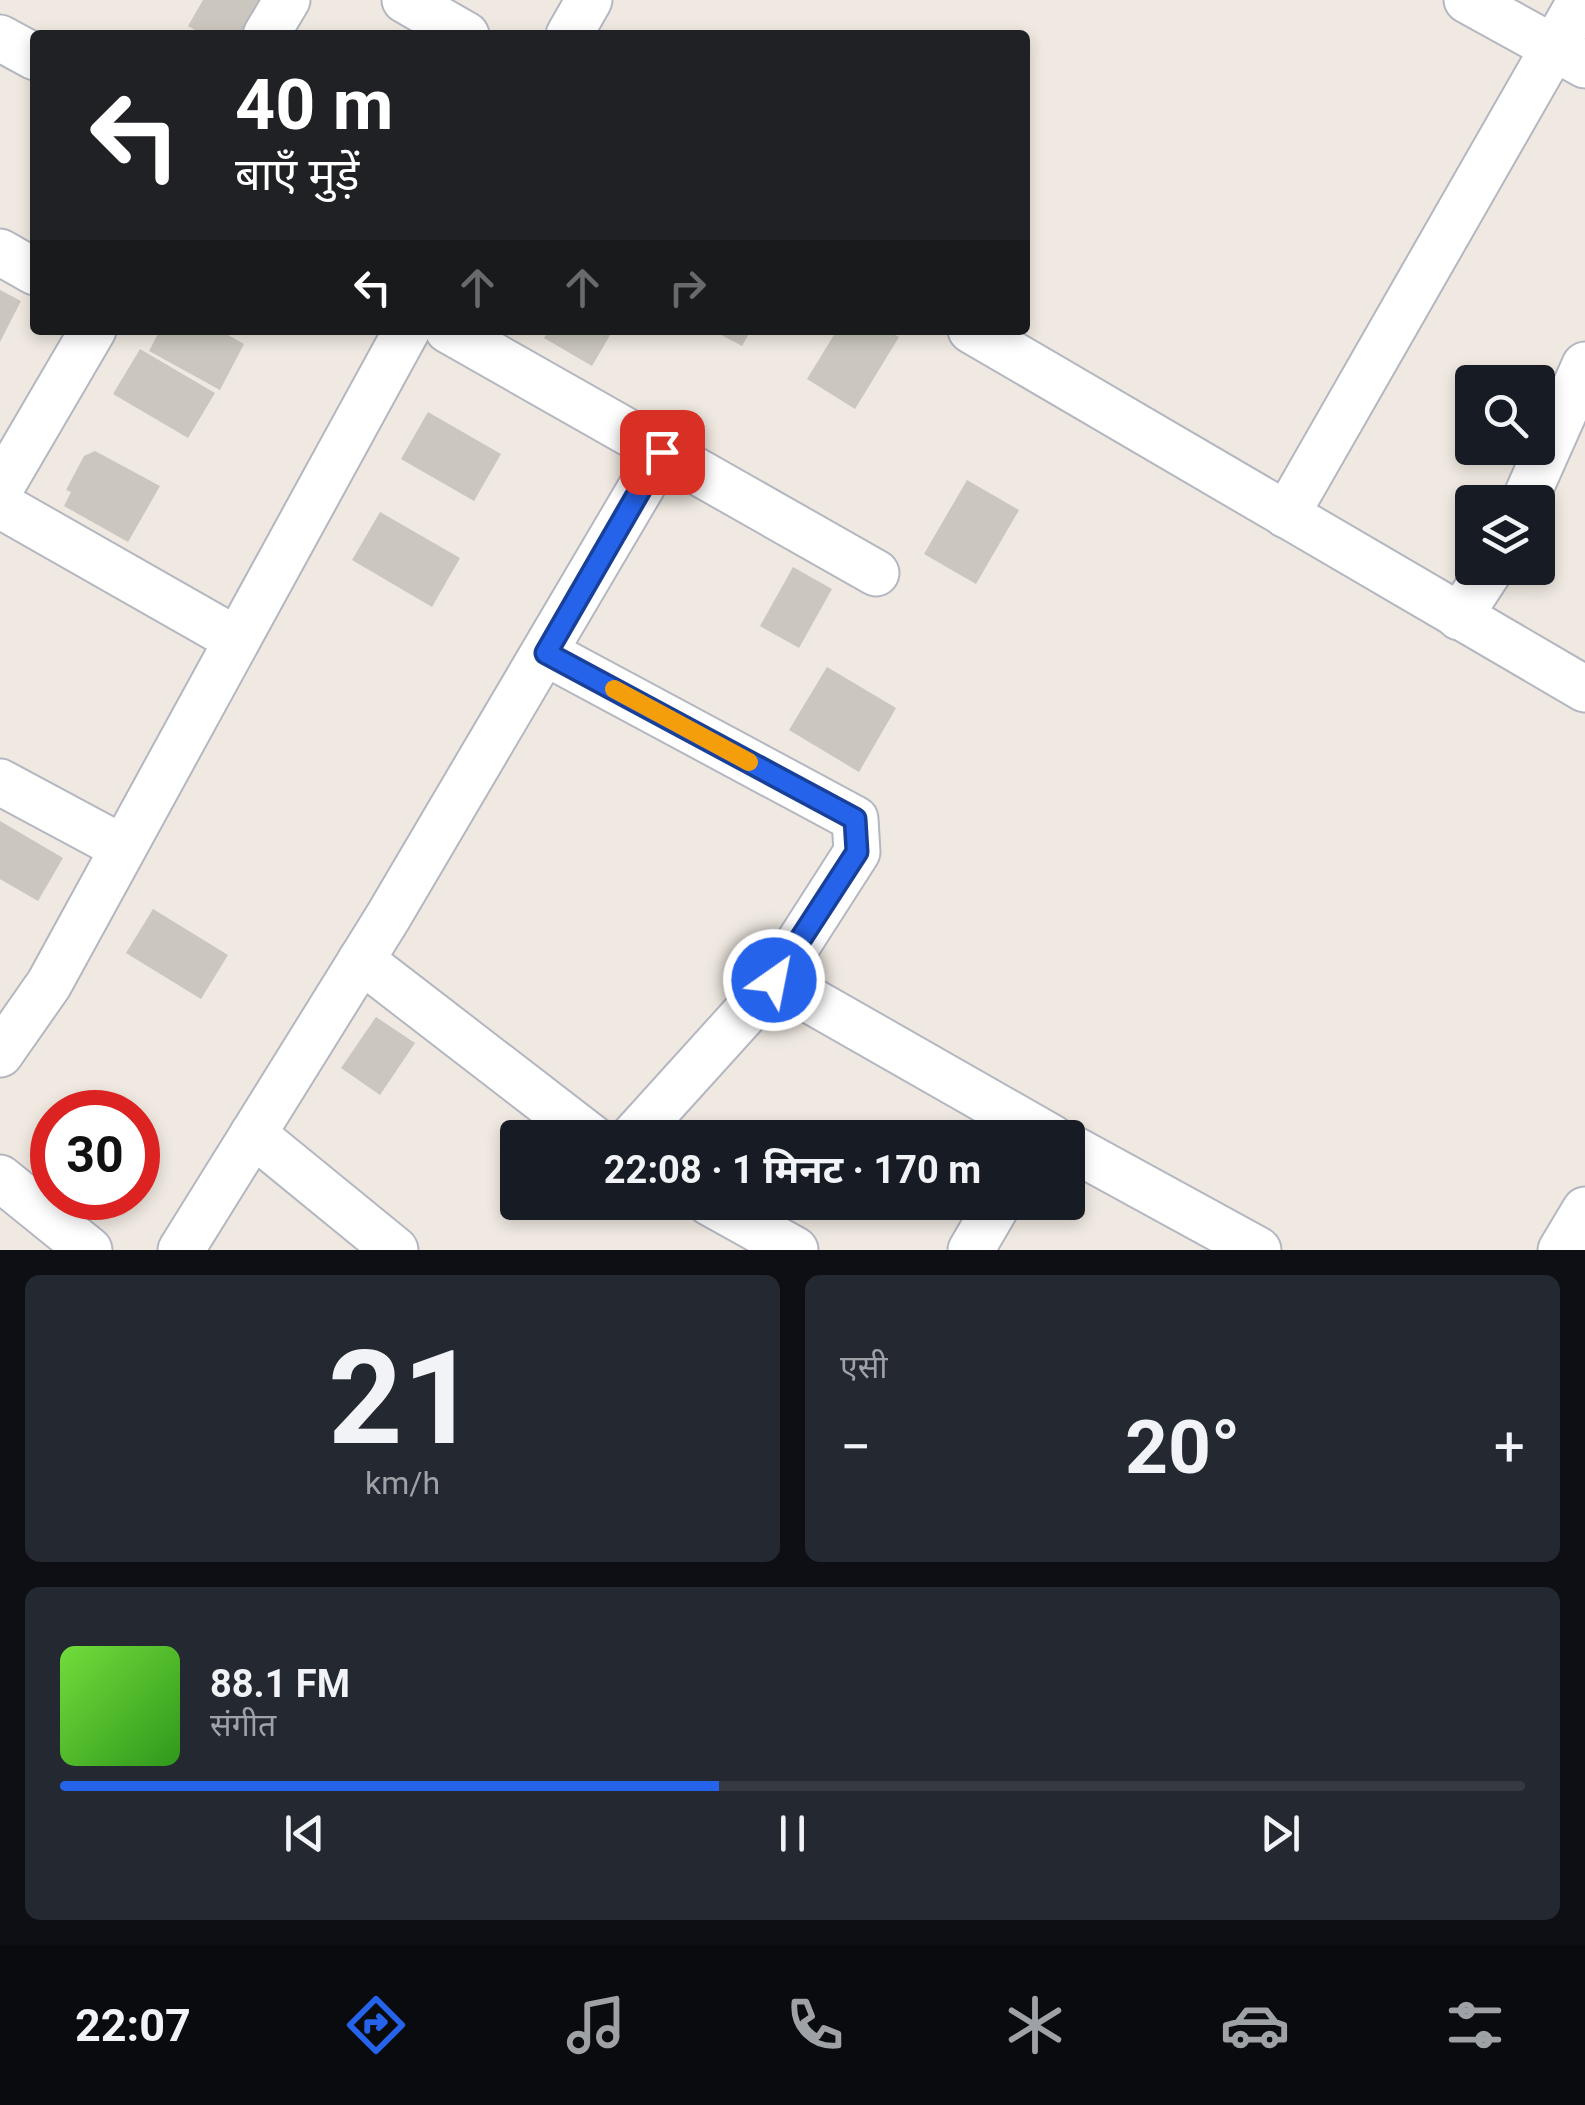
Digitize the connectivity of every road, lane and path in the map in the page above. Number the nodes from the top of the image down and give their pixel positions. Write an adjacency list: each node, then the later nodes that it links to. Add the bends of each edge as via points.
1 (287, 0): 6 (street)
2 (404, 0): 7 (street)
3 (589, 0): 8 (street)
4 (1581, 0): 11 (street)
5 (1491, 6): 11 (street)
6 (269, 30)
7 (457, 30)
8 (572, 30)
9 (0, 38): 10 (street)
10 (30, 54)
11 (1570, 56): 23 (street)
12 (0, 252): 13 (street)
13 (30, 269)
14 (90, 335): 21 (street)
15 (404, 335): 27 (street)
16 (457, 335): 19 (street)
17 (978, 335): 23 (street)
18 (1585, 365): 20 (street)
19 (662, 452): 24 (street); 28 (street)
20 (1532, 485)
21 (0, 489)
22 (0, 505): 27 (street)
23 (1286, 516): 26 (street)
24 (876, 573)
25 (1480, 585): 26 (street)
26 (1459, 617): 29 (street)
27 (237, 640): 31 (street)
28 (546, 653): 32 (street); 33 (street, via 855,819 857,852)
29 (1585, 689)
30 (0, 782): 31 (street)
31 (123, 848): 34 (street, via 49,984)
32 (361, 960): 35 (street); 38 (street)
33 (774, 980): 36 (street); 37 (street)
34 (0, 1054)
35 (569, 1120)
36 (648, 1120)
37 (1019, 1120)
38 (253, 1134): 45 (street); 46 (street)
39 (1085, 1157): 49 (street)
40 (0, 1178): 44 (street)
41 (1585, 1210): 50 (street)
42 (741, 1220): 47 (street)
43 (988, 1220): 48 (street)
44 (88, 1250)
45 (181, 1250)
46 (396, 1250)
47 (794, 1250)
48 (971, 1250)
49 (1258, 1250)
50 (1561, 1250)

